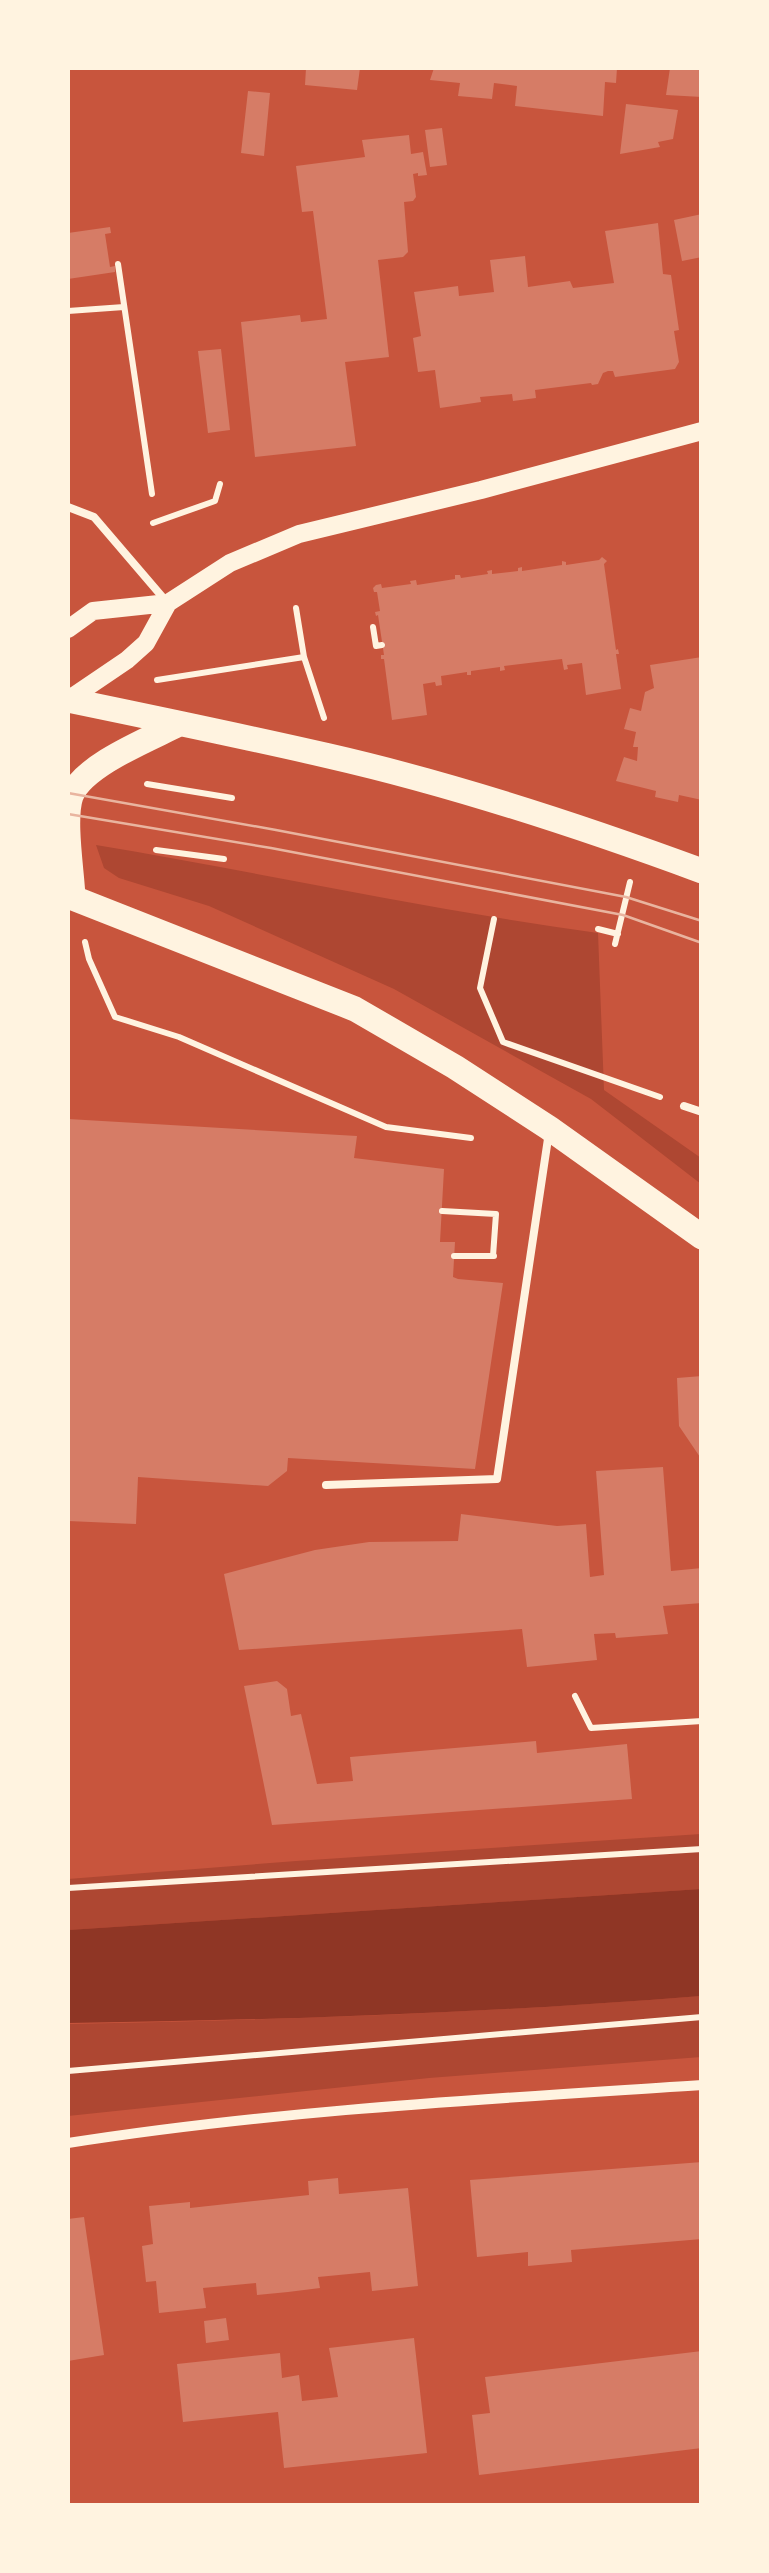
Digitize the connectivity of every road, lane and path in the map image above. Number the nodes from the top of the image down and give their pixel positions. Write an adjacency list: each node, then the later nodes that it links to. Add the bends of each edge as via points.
1 (118, 264): 2 (path)
2 (124, 308): 3 (path); 6 (path)
3 (68, 311)
4 (702, 431): 9 (street, via 299,534 230,563)
5 (220, 484): 8 (path, via 215,501)
6 (152, 494)
7 (69, 507): 9 (lane, via 94,517)
8 (153, 523)
9 (168, 603): 12 (street, via 93,612); 16 (street, via 146,642)
10 (296, 608): 14 (path)
11 (373, 627): 13 (path, via 376,646)
12 (68, 629)
13 (382, 645)
14 (304, 657): 15 (path); 18 (path)
15 (152, 680)
16 (68, 700): 17 (main road)
17 (180, 724): 23 (main road, via 468,793); 25 (main road, via 91,770 72,794)
18 (328, 729)
19 (148, 784): 20 (path)
20 (232, 798)
21 (156, 850): 22 (path)
22 (224, 859)
23 (702, 871)
24 (613, 878): 28 (path, via 630,880)
25 (70, 897): 32 (main road, via 356,1009); 33 (path, via 115,1017 179,1037 386,1126)
26 (494, 919): 30 (path, via 480,988 503,1042)
27 (598, 929): 28 (path)
28 (618, 934): 29 (path)
29 (615, 944)
30 (684, 1106): 31 (lane)
31 (702, 1112)
32 (550, 1128): 35 (main road); 38 (lane)
33 (471, 1138)
34 (442, 1210): 37 (path, via 496,1214)
35 (702, 1237)
36 (454, 1256): 37 (path)
37 (493, 1256): 38 (path)
38 (530, 1256): 39 (lane, via 497,1480)
39 (326, 1485)
40 (575, 1696): 41 (path, via 591,1728)
41 (702, 1721)
42 (702, 1849): 43 (path)
43 (68, 1888)
44 (702, 2017): 45 (path)
45 (68, 2071)
46 (702, 2086): 47 (street, via 438,2103)
47 (68, 2142)

